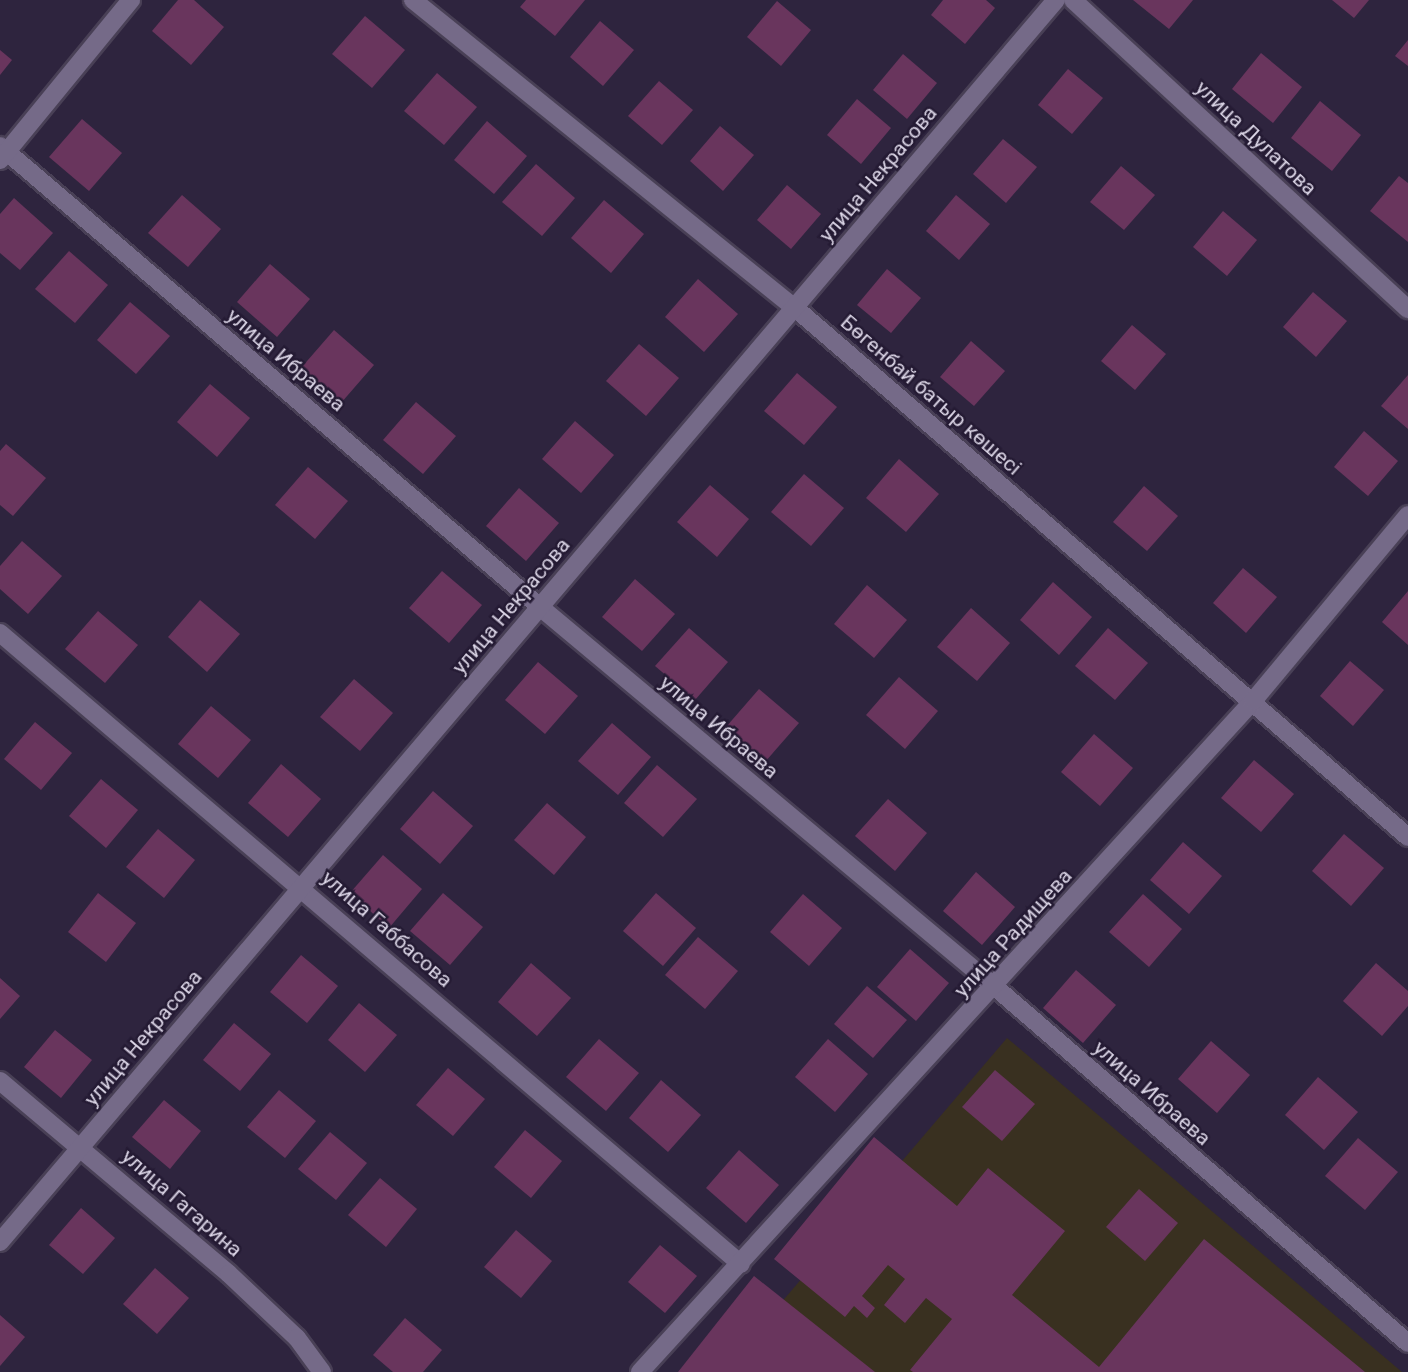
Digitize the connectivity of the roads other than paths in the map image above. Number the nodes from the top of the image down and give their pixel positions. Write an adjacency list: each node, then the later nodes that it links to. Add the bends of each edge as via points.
1 (131, 0): 5 (street)
2 (413, 0): 6 (street, Бөгенбай батыр көшесі)
3 (1056, 0): 6 (street, улица Некрасова)
4 (1073, 0): 7 (street, улица Дулатова)
5 (2, 153): 9 (street, улица Ибраева)
6 (794, 307): 9 (street, улица Некрасова); 11 (street, Бөгенбай батыр көшесі)
7 (1408, 309)
8 (1408, 515): 11 (street, улица Радищева)
9 (540, 607): 13 (street, улица Некрасова); 14 (street, улица Ибраева)
10 (0, 633): 13 (street, улица Габбасова)
11 (1253, 701): 12 (street, Бөгенбай батыр көшесі); 14 (street, улица Радищева)
12 (1408, 837)
13 (302, 886): 16 (street, улица Некрасова); 18 (street, улица Габбасова)
14 (995, 987): 18 (street, улица Радищева); 19 (street, улица Ибраева)
15 (0, 1081): 16 (street, улица Гагарина)
16 (81, 1146): 17 (street, улица Некрасова); 20 (street, улица Гагарина, via 229,1274 297,1338)
17 (0, 1242)
18 (741, 1264): 21 (street, улица Радищева)
19 (1408, 1343)
20 (322, 1372)
21 (640, 1372)

